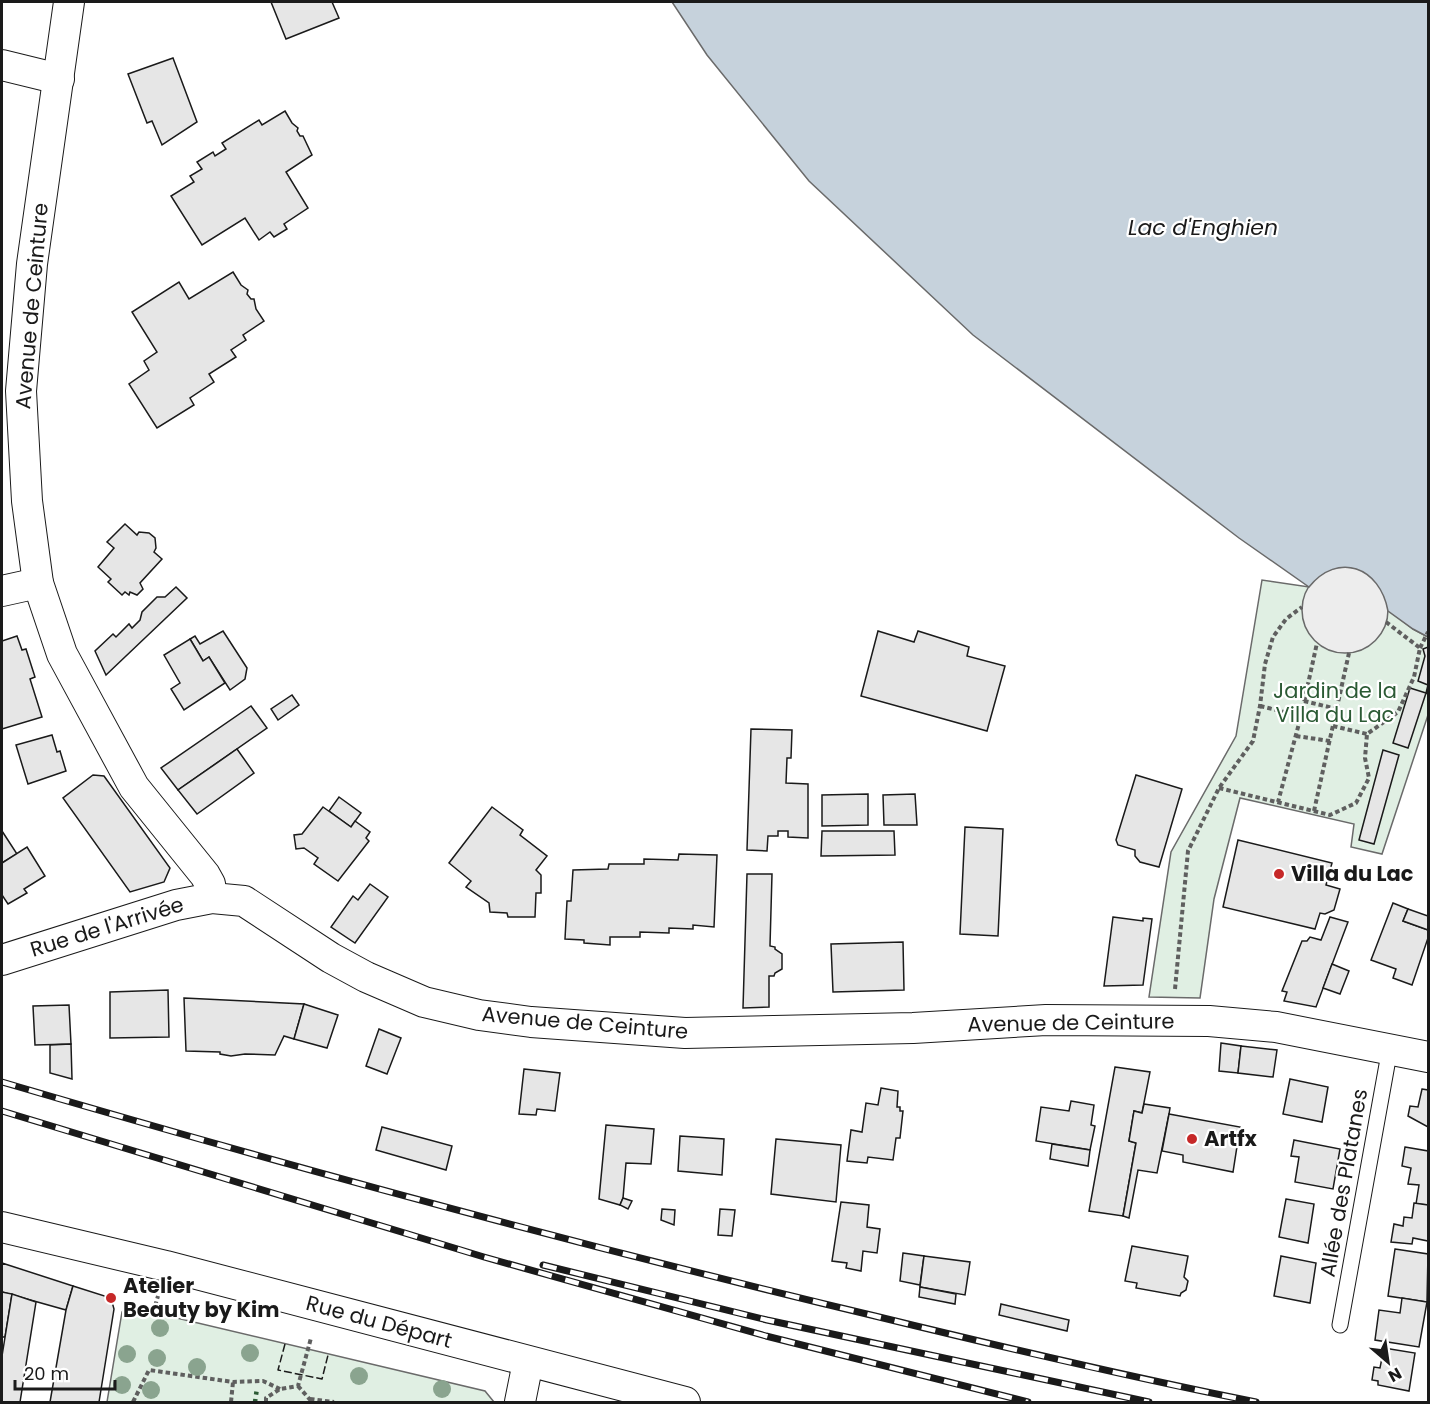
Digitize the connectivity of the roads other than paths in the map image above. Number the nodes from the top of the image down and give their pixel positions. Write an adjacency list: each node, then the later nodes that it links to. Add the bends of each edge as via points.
1 (69, 2): 3 (street, Avenue de Ceinture)
2 (2, 65): 3 (street)
3 (59, 80): 4 (street, Avenue de Ceinture, via 32,264 21,391 27,501)
4 (38, 583): 5 (street); 6 (street, Avenue de Ceinture, via 62,654 134,787 205,875)
5 (2, 591)
6 (212, 898): 7 (street, Rue de l'Arrivée, via 176,905); 8 (street, Avenue de Ceinture, via 243,901 331,958 424,1002 513,1020 685,1033 913,1028 1046,1020 1209,1021 1276,1027)
7 (2, 960)
8 (1390, 1048): 9 (street, Avenue de Ceinture); 11 (lane, Allée des Platanes)
9 (1428, 1057)
10 (2, 1227): 12 (street, Rue du Départ)
11 (1340, 1325)
12 (528, 1362): 13 (street); 14 (street, Rue du Départ)
13 (520, 1402)
14 (686, 1402)

